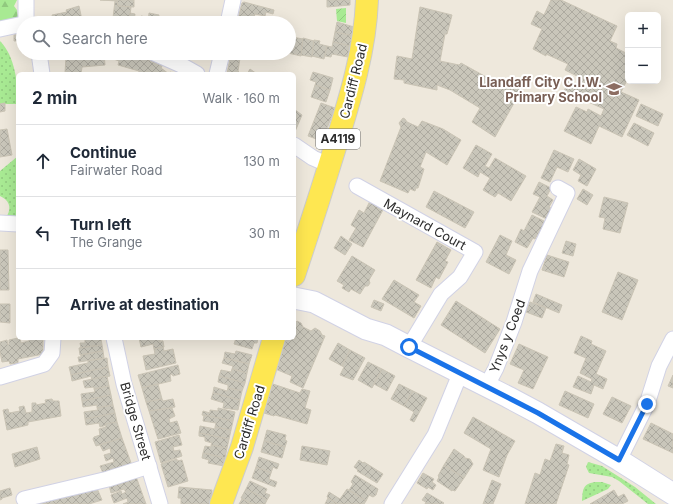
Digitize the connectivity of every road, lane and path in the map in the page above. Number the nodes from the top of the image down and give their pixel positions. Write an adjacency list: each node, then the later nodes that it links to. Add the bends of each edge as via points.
1 (26, 0): 4 (street)
2 (234, 0): 5 (street)
3 (367, 0): 15 (main road, Cardiff Road / A4119, via 358,68)
4 (26, 16)
5 (230, 16)
6 (16, 26): 7 (street)
7 (0, 29)
8 (40, 60): 11 (street)
9 (170, 60): 12 (street)
10 (220, 60): 13 (street)
11 (42, 72)
12 (194, 72)
13 (217, 72)
14 (296, 146): 15 (street)
15 (329, 165): 20 (main road, Cardiff Road / A4119)
16 (357, 186): 26 (street, Maynard Court, via 475,252 460,277 441,294)
17 (558, 188): 29 (street, Ynys y Coed, via 567,193 530,272 520,282 514,322)
18 (0, 223): 19 (street)
19 (16, 224)
20 (296, 269)
21 (296, 298): 26 (street, via 314,302)
22 (673, 339): 30 (street, via 659,366 647,404)
23 (52, 340): 28 (street, via 52,353 44,364)
24 (114, 340): 31 (street, Bridge Street, via 124,384)
25 (273, 340): 35 (main road, Cardiff Road, via 242,447)
26 (409, 347): 27 (street)
27 (460, 374): 29 (street); 36 (street, via 435,435)
28 (0, 377)
29 (486, 387): 30 (street, via 538,413)
30 (619, 460): 32 (street)
31 (149, 466): 33 (street, via 108,479); 34 (street, Bridge Street)
32 (673, 494)
33 (24, 499)
34 (160, 504)
35 (221, 504)
36 (392, 504)

